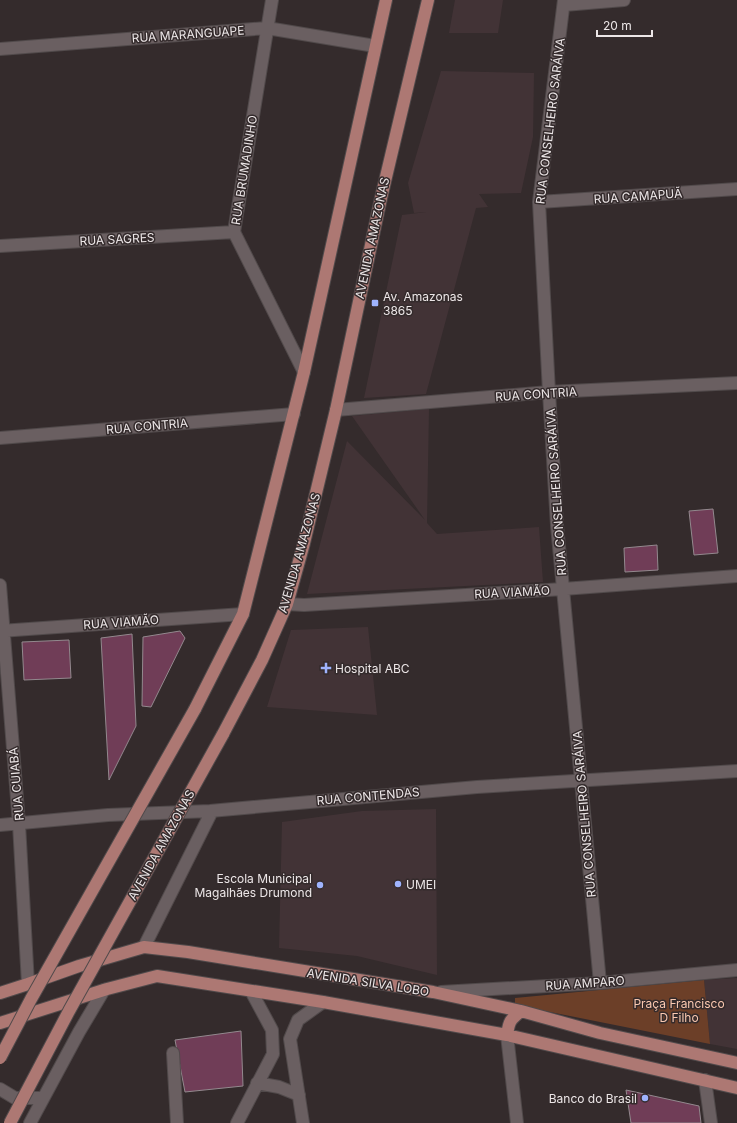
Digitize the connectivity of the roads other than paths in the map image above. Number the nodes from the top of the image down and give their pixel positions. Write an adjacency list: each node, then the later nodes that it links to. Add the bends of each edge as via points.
1 (272, 0): 6 (street, RUA BRUMADINHO)
2 (386, 0): 7 (main road)
3 (428, 0): 16 (main road, AVENIDA AMAZONAS, via 381,198)
4 (624, 0): 5 (street)
5 (564, 2): 10 (street, RUA CONSELHEIRO SARÁIVA)
6 (267, 28): 7 (street, RUA MARANGUAPE); 8 (street, RUA MARANGUAPE); 11 (street, RUA BRUMADINHO)
7 (375, 46): 13 (main road)
8 (0, 48)
9 (737, 189): 10 (street, RUA CAMAPUÃ)
10 (539, 202): 15 (street, RUA CONSELHEIRO SARÁIVA)
11 (234, 232): 12 (street, RUA SAGRES); 13 (street, RUA BRUMADINHO)
12 (0, 246)
13 (304, 372): 17 (main road)
14 (737, 383): 15 (street, RUA CONTRIA)
15 (549, 392): 16 (street, RUA CONTRIA); 21 (street, RUA CONSELHEIRO SARÁIVA)
16 (336, 410): 22 (main road, AVENIDA AMAZONAS)
17 (294, 414): 18 (street, RUA CONTRIA); 23 (main road)
18 (0, 438)
19 (737, 576): 21 (street, RUA VIAMÃO)
20 (0, 585): 24 (street, RUA CUIABÁ)
21 (563, 589): 22 (street, RUA VIAMÃO); 26 (street, RUA CONSELHEIRO SARÁIVA)
22 (288, 604): 52 (main road, AVENIDA AMAZONAS, bridge, via 223,734)
23 (243, 614): 24 (street, RUA VIAMÃO); 44 (main road, bridge, via 194,709)
24 (2, 631): 28 (street, RUA CUIABÁ)
25 (737, 771): 26 (street, RUA CONTENDAS)
26 (581, 780): 27 (street, RUA CONTENDAS, via 438,790); 32 (street, RUA CONSELHEIRO SARÁIVA)
27 (212, 811): 28 (street, RUA CONTENDAS, via 108,815); 30 (street)
28 (19, 824): 29 (street, RUA CONTENDAS); 33 (street, RUA CUIABÁ)
29 (0, 825)
30 (144, 947): 33 (main road, AVENIDA SILVA LOBO); 36 (main road, AVENIDA SILVA LOBO)
31 (737, 970): 32 (street, RUA AMPARO)
32 (600, 983): 36 (street, RUA AMPARO)
33 (28, 984): 37 (main road, AVENIDA SILVA LOBO)
34 (104, 990): 35 (main road, via 157,976); 40 (main road); 51 (street)
35 (251, 991): 38 (main road); 47 (street, via 272,1030 273,1054)
36 (433, 992): 39 (main road, AVENIDA SILVA LOBO)
37 (0, 993)
38 (323, 1002): 41 (main road); 50 (street, via 298,1020 290,1039)
39 (521, 1011): 41 (main road, via 511,1019); 45 (main road, AVENIDA SILVA LOBO, via 600,1033)
40 (0, 1024): 42 (street, via 9,1026 11,1034)
41 (507, 1035): 46 (main road); 57 (street)
42 (0, 1052)
43 (173, 1053): 54 (street)
44 (0, 1058)
45 (737, 1063)
46 (705, 1080): 49 (main road); 58 (street)
47 (257, 1083): 50 (street, via 279,1087); 55 (street)
48 (0, 1088): 51 (street, via 16,1098)
49 (737, 1088)
50 (299, 1095): 56 (street)
51 (42, 1098): 53 (street)
52 (10, 1123)
53 (30, 1123)
54 (176, 1123)
55 (237, 1123)
56 (303, 1123)
57 (517, 1123)
58 (711, 1123)

